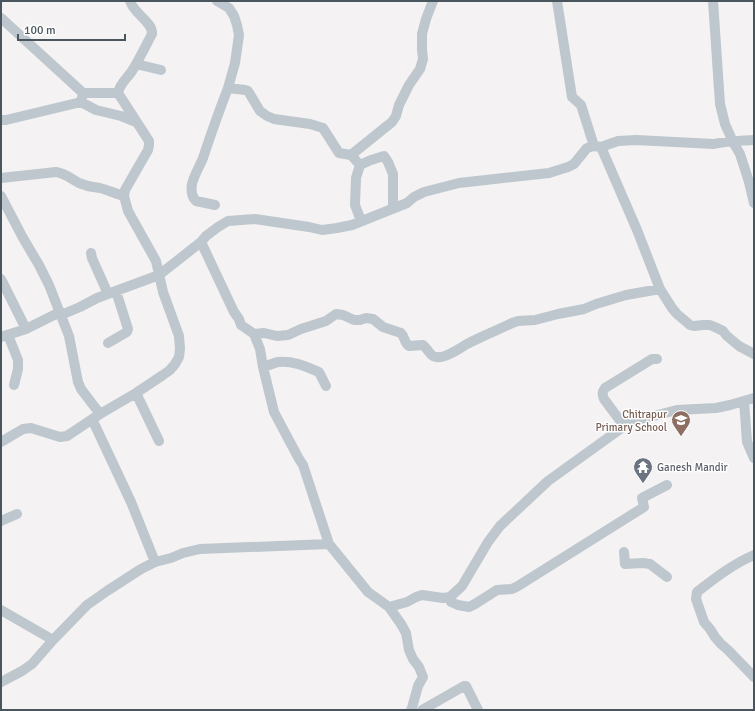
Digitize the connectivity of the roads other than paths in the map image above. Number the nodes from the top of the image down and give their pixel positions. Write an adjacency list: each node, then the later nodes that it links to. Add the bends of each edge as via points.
1 (130, 1): 7 (street, via 152,30)
2 (217, 1): 9 (street, via 229,8 239,35)
3 (433, 1): 17 (street, via 422,34 423,59 420,69 409,85 396,116)
4 (557, 1): 16 (street, via 572,97 581,105)
5 (713, 1): 15 (street, via 720,104)
6 (1, 18): 11 (street)
7 (136, 64): 8 (street); 10 (street, via 119,87)
8 (161, 70)
9 (228, 88): 17 (street, via 248,91 260,111 274,119 323,128 339,153); 23 (street, via 192,190 192,197 196,201)
10 (118, 93): 11 (street); 13 (street)
11 (82, 98): 12 (street); 13 (street, via 96,110)
12 (1, 120)
13 (136, 122): 21 (street, via 149,145)
14 (754, 140): 15 (street)
15 (733, 142): 16 (street, via 714,144 636,140); 22 (street, via 740,154)
16 (597, 146): 24 (street, via 587,148 574,164 549,173 459,183 424,192); 30 (street, via 637,230)
17 (351, 155): 18 (street)
18 (360, 165): 24 (street, via 384,156 393,174); 25 (street, via 356,178 355,205)
19 (1, 178): 21 (street, via 56,172 67,174 84,185)
20 (1, 196): 32 (street, via 39,265)
21 (124, 196): 28 (street, via 128,211 156,261)
22 (754, 204)
23 (215, 205)
24 (393, 209): 25 (street)
25 (361, 221): 26 (street, via 322,230 272,221 242,219 228,221)
26 (201, 242): 28 (street); 34 (street, via 240,325)
27 (92, 253): 31 (street, via 92,258)
28 (159, 275): 31 (street); 42 (street, via 179,336 179,357 170,370)
29 (1, 278): 33 (street)
30 (660, 289): 34 (street, via 626,295 584,309 518,321 440,357 433,356 423,345 409,346 401,333 383,327 370,318 354,320 336,314 326,321 288,335); 37 (street, via 672,308 690,325 710,325 717,328)
31 (112, 293): 32 (street); 36 (street, via 128,329)
32 (60, 314): 33 (street); 45 (street, via 69,336 80,389)
33 (26, 329): 35 (street)
34 (254, 334): 39 (street)
35 (5, 336): 40 (street, via 18,360)
36 (108, 342)
37 (754, 354)
38 (658, 359): 46 (street, via 652,359 602,392 604,399)
39 (263, 367): 41 (street, via 280,362 306,366 319,372); 53 (street, via 274,412 303,465)
40 (14, 385)
41 (326, 386)
42 (136, 393): 45 (street); 47 (street)
43 (754, 398): 44 (street)
44 (744, 401): 46 (street, via 716,408 677,410 630,422); 49 (street, via 747,442)
45 (96, 416): 48 (street, via 67,436 60,437 31,428 23,429); 56 (street)
46 (624, 426): 59 (street, via 548,481 500,526 462,586 450,597 422,595)
47 (159, 441)
48 (1, 442)
49 (754, 458)
50 (667, 485): 58 (street, via 642,498 644,507 518,586 497,590 469,607)
51 (17, 514): 52 (street)
52 (1, 521)
53 (329, 544): 56 (street, via 200,549); 59 (street, via 368,592)
54 (624, 552): 57 (street, via 625,564 650,564)
55 (754, 555): 62 (street, via 720,574 697,592 696,599 704,622 715,637)
56 (155, 562): 61 (street, via 141,568 91,602)
57 (667, 577)
58 (451, 602)
59 (389, 607): 64 (street, via 406,633 409,650 422,677)
60 (1, 610): 61 (street)
61 (53, 640): 63 (street, via 32,664)
62 (754, 678)
63 (1, 682)
64 (411, 710)
65 (422, 710): 66 (street, via 466,686)
66 (478, 710)

